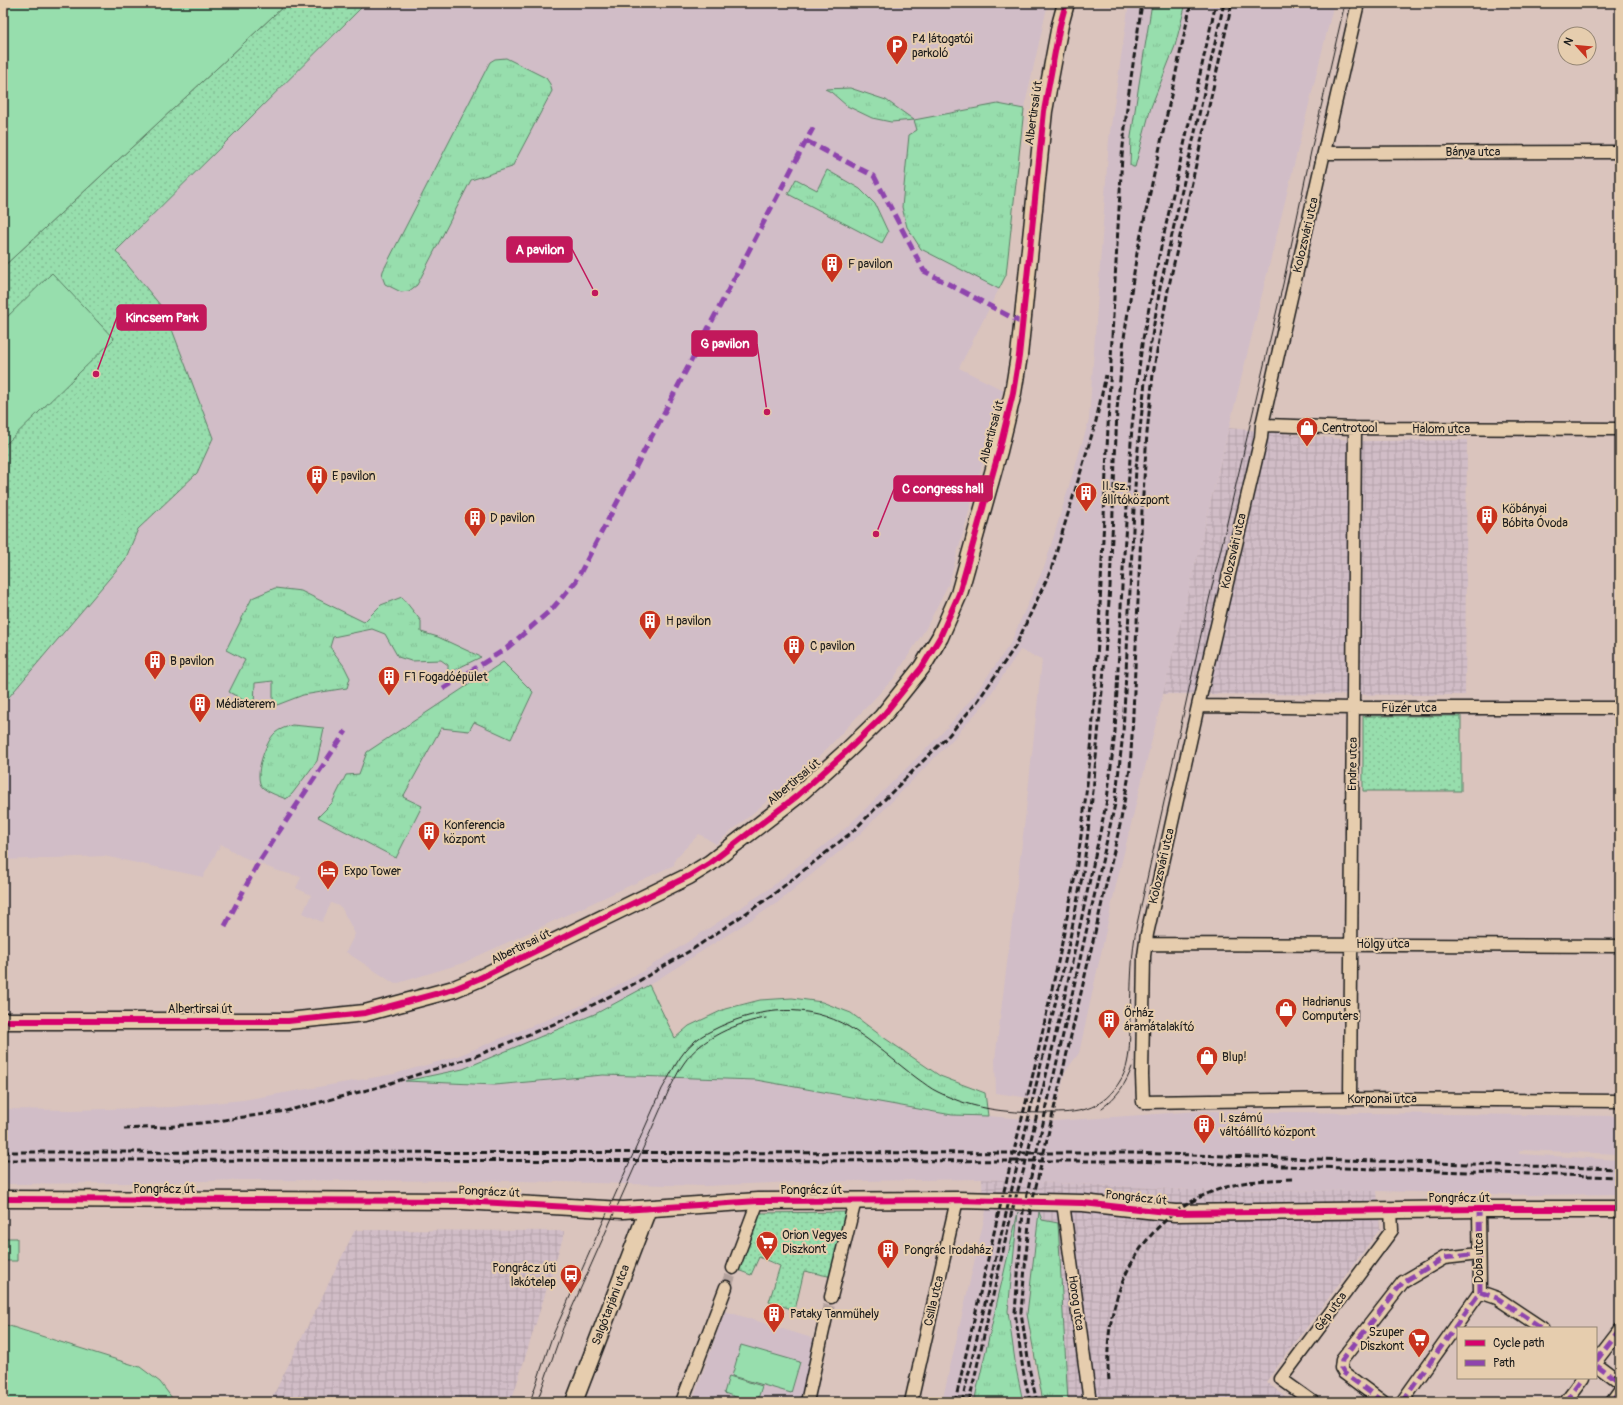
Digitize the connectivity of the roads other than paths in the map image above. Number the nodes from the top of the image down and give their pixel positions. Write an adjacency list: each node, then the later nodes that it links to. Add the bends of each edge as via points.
1 (1066, 3): 14 (street, Albertirsai út, via 1044,111 1013,393 959,594 940,637 922,667 882,717 847,751 797,796 689,876 511,964 454,989 365,1013 288,1021)
2 (1358, 3): 4 (street, Kolozsvári utca)
3 (1620, 152): 4 (street, Bánya utca)
4 (1325, 153): 5 (street, Kolozsvári utca)
5 (1262, 425): 6 (street, Halom utca); 8 (street, Kolozsvári utca)
6 (1355, 428): 7 (street, Halom utca); 9 (street, Endre utca)
7 (1620, 429)
8 (1198, 706): 9 (street, Füzér utca); 11 (street, Kolozsvári utca)
9 (1354, 708): 10 (street, Füzér utca); 12 (street, Endre utca)
10 (1620, 708)
11 (1146, 944): 12 (street, Hölgy utca); 17 (street, Kolozsvári utca, via 1142,1074)
12 (1351, 944): 13 (street, Hölgy utca); 15 (street, Endre utca)
13 (1620, 946)
14 (3, 1021)
15 (1350, 1099): 16 (street, Korponai utca); 17 (street, Korponai utca)
16 (1620, 1100)
17 (1144, 1102)
18 (3, 1199): 23 (street, Pongrácz út, via 462,1201 623,1210)
19 (957, 1200): 21 (street, Pongrácz út); 22 (street, Pongrácz út); 43 (street, Csilla utca)
20 (758, 1201): 21 (street, Pongrácz út); 23 (street, Pongrácz út); 28 (street)
21 (855, 1201): 31 (street)
22 (1063, 1203): 26 (street, Pongrácz út, via 1175,1214); 44 (street, Horog utca)
23 (648, 1209): 40 (street, Salgótarjáni utca)
24 (1479, 1209): 25 (street, Pongrácz út); 26 (street, Pongrácz út); 27 (street, Doba utca)
25 (1620, 1209)
26 (1391, 1210): 45 (street, Gép utca, via 1392,1230 1282,1379)
27 (1479, 1254): 30 (street, Doba utca); 46 (street, via 1444,1258 1403,1282 1342,1360 1341,1368 1344,1373)
28 (734, 1268)
29 (725, 1289): 41 (street)
30 (1480, 1292): 33 (street, via 1497,1298); 47 (street, Doba utca)
31 (831, 1297)
32 (826, 1317): 42 (street)
33 (1540, 1327)
34 (1620, 1330): 35 (street)
35 (1597, 1360)
36 (1597, 1366): 38 (street)
37 (1582, 1379): 48 (street)
38 (1620, 1383)
39 (1620, 1391): 49 (street)
40 (574, 1402)
41 (682, 1402)
42 (807, 1402)
43 (911, 1402)
44 (1090, 1402)
45 (1312, 1402)
46 (1383, 1402)
47 (1402, 1402)
48 (1565, 1402)
49 (1612, 1402)

